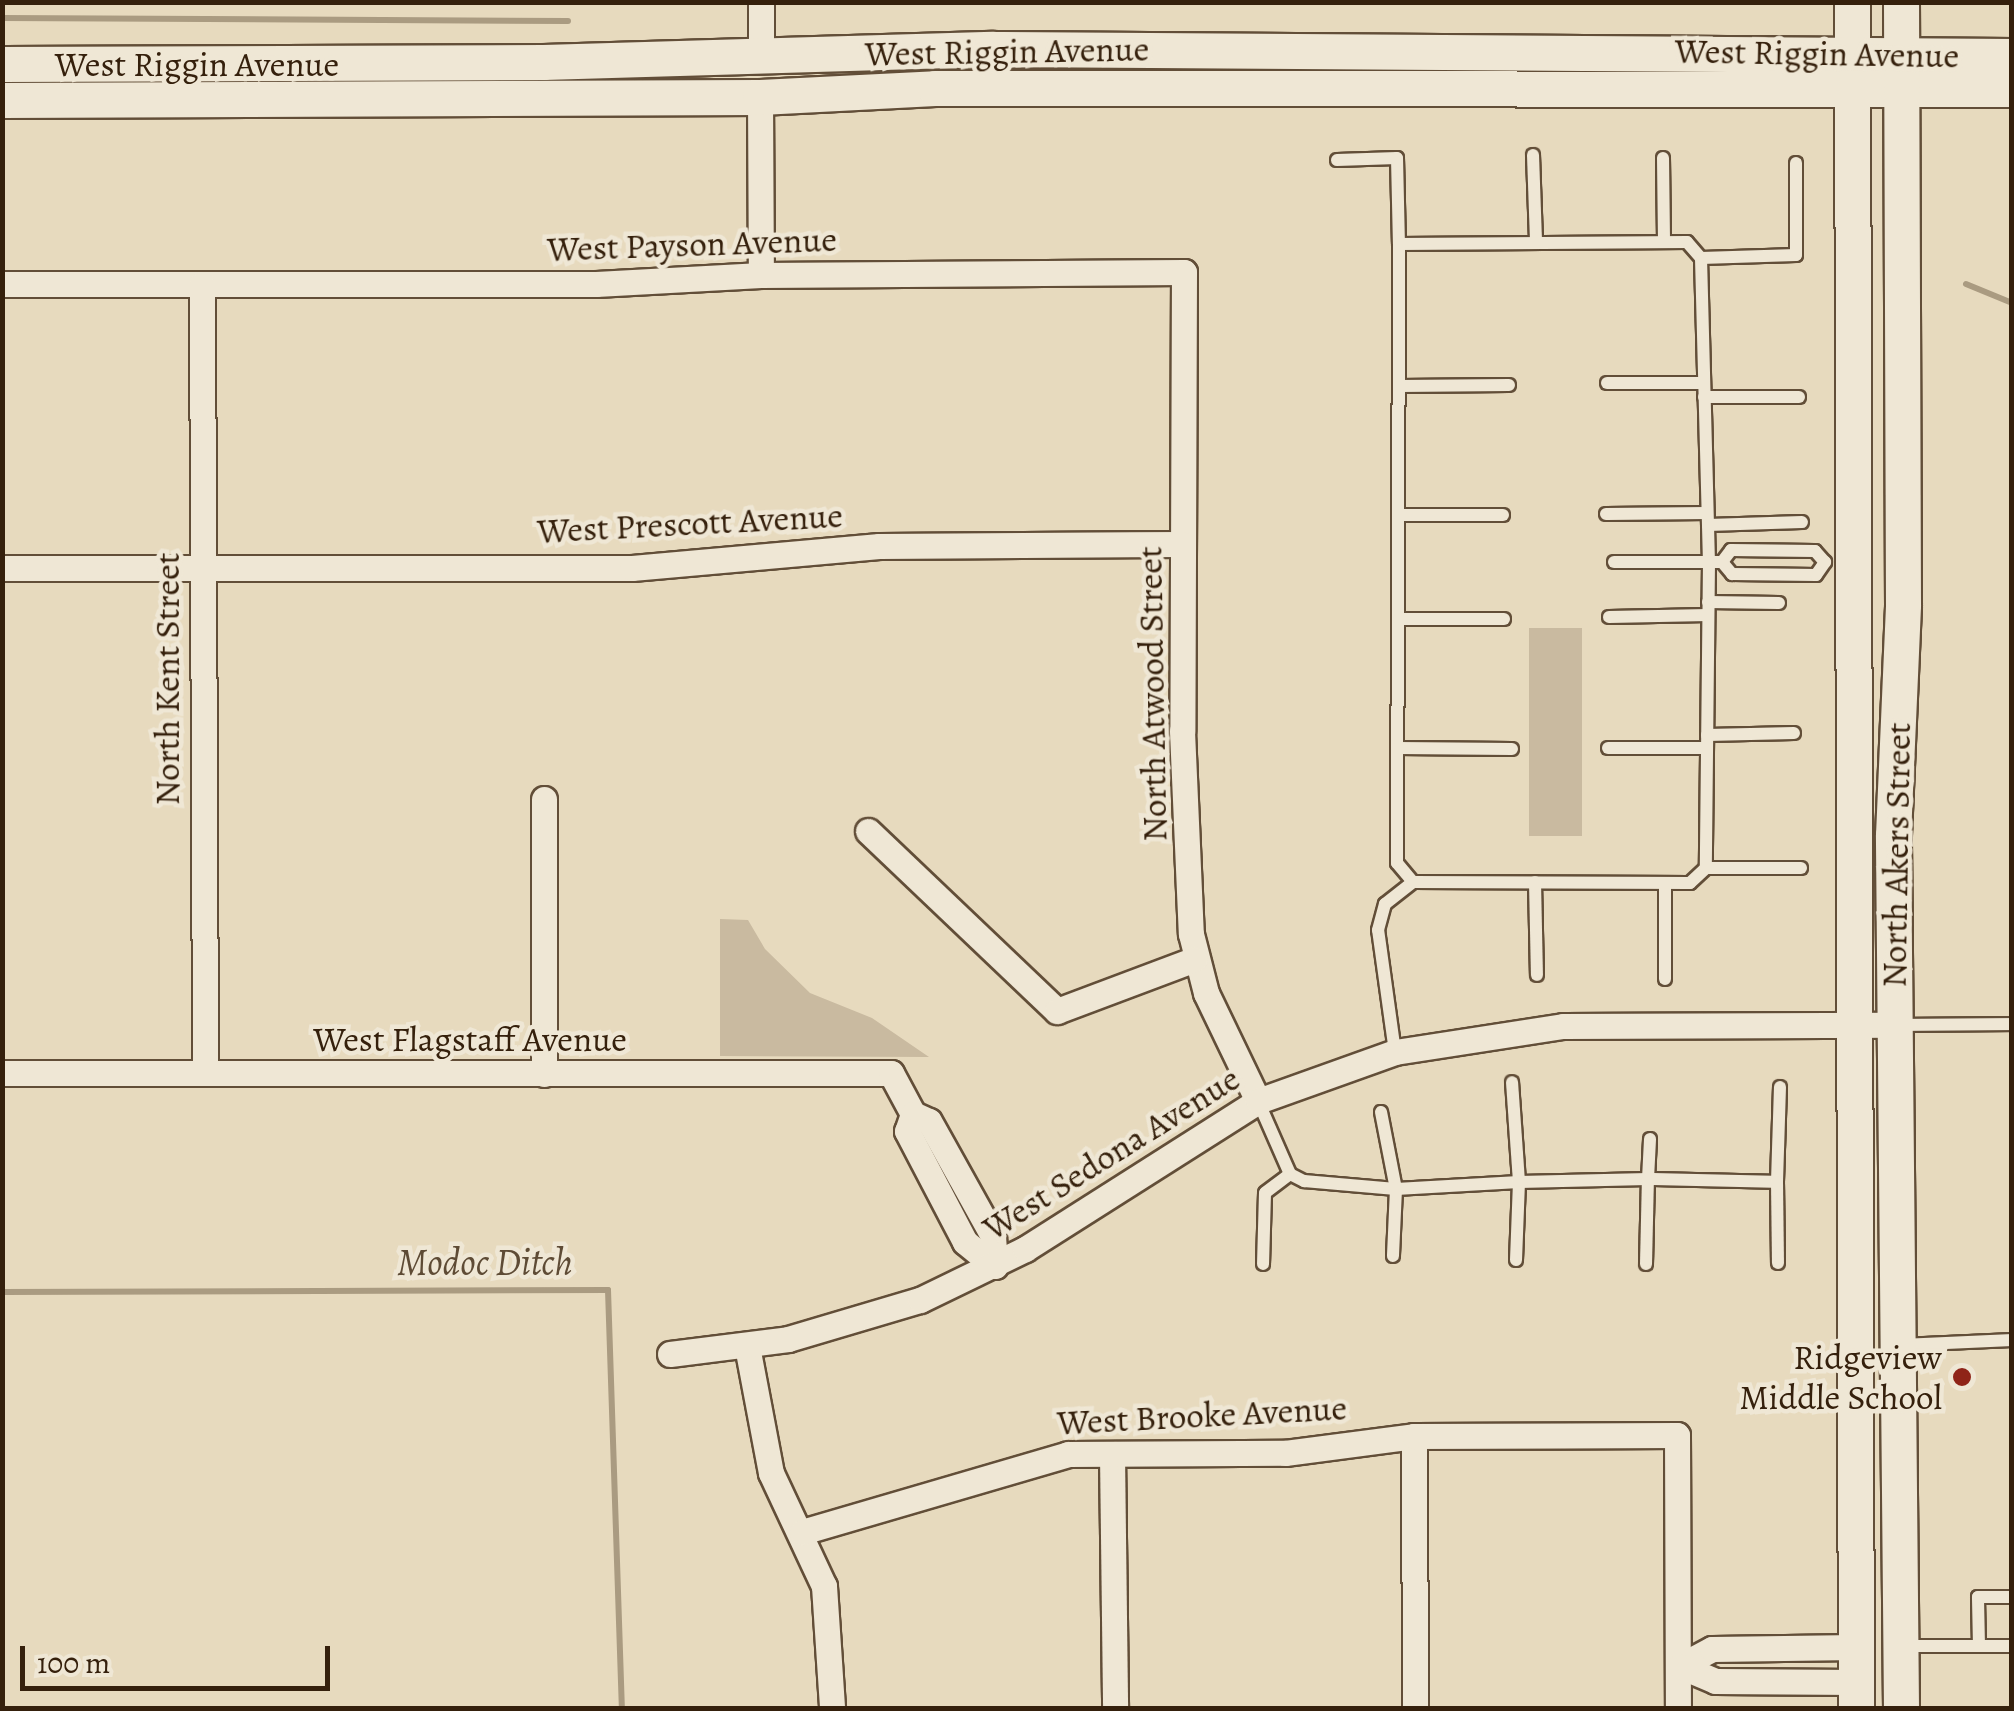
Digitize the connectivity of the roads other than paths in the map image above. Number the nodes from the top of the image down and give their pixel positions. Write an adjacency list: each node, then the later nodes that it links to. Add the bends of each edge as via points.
1 (761, 2): 7 (street)
2 (1852, 2): 5 (main road, North Akers Street)
3 (1901, 2): 6 (main road, North Akers Street)
4 (1065, 49): 5 (main road, West Riggin Avenue); 7 (main road, West Riggin Avenue); 13 (main road, via 1007,67 782,78 764,86)
5 (1852, 51): 6 (main road, West Riggin Avenue); 10 (main road, North Akers Street)
6 (1902, 52): 8 (main road, West Riggin Avenue); 11 (main road, North Akers Street)
7 (761, 56): 9 (main road, West Riggin Avenue); 14 (main road, via 726,79 513,84)
8 (2012, 56)
9 (2, 64)
10 (1853, 88): 11 (main road, West Riggin Avenue); 13 (main road, West Riggin Avenue, via 935,88); 42 (main road, North Akers Street)
11 (1900, 89): 12 (main road, West Riggin Avenue); 68 (main road, North Akers Street, via 1903,572)
12 (2012, 89)
13 (760, 97): 14 (main road, West Riggin Avenue); 25 (street)
14 (478, 98): 15 (main road, West Riggin Avenue)
15 (2, 100)
16 (1533, 156): 21 (lane)
17 (1663, 158): 20 (lane)
18 (1336, 160): 22 (lane, via 1397,158)
19 (1796, 163): 23 (lane, via 1796,255)
20 (1664, 241): 21 (lane); 23 (lane, via 1687,242)
21 (1536, 242): 22 (lane)
22 (1399, 244): 30 (lane)
23 (1701, 258): 31 (lane)
24 (1184, 272): 25 (street, West Payson Avenue); 38 (street, North Atwood Street)
25 (761, 274): 27 (street, West Payson Avenue, via 612,283)
26 (2, 284): 27 (street, West Payson Avenue)
27 (202, 284): 44 (street, North Kent Street)
28 (1607, 383): 31 (lane)
29 (1509, 385): 30 (lane)
30 (1400, 386): 34 (lane)
31 (1704, 390): 32 (lane); 36 (lane)
32 (1799, 397)
33 (1606, 514): 36 (lane)
34 (1399, 515): 35 (lane); 49 (lane)
35 (1503, 516)
36 (1708, 519): 37 (lane); 41 (lane)
37 (1802, 522)
38 (1182, 544): 44 (street, West Prescott Avenue, via 880,546 632,568); 63 (street, North Atwood Street, via 1182,731)
39 (1777, 550): 41 (lane, via 1731,550); 42 (lane, via 1816,550); 45 (lane)
40 (1614, 562): 41 (lane)
41 (1715, 562): 45 (lane, via 1732,574); 47 (lane)
42 (1840, 562): 45 (lane, via 1816,575); 67 (main road, North Akers Street)
43 (2, 568): 44 (street, West Prescott Avenue)
44 (202, 568): 71 (street, North Kent Street)
45 (1776, 574)
46 (1779, 603): 47 (lane)
47 (1708, 608): 48 (lane); 52 (lane)
48 (1609, 617)
49 (1399, 618): 50 (lane); 53 (lane)
50 (1504, 619)
51 (1794, 733): 52 (lane)
52 (1707, 741): 54 (lane); 58 (lane)
53 (1398, 748): 55 (lane); 60 (lane, via 1397,863)
54 (1608, 748)
55 (1512, 749)
56 (544, 799): 72 (street)
57 (868, 831): 63 (street, via 1056,1011)
58 (1706, 868): 59 (lane); 62 (lane, via 1690,882)
59 (1802, 868)
60 (1413, 882): 61 (lane); 69 (lane, via 1385,904 1378,930)
61 (1535, 882): 62 (lane); 64 (lane)
62 (1665, 882): 65 (lane)
63 (1195, 960): 75 (street, North Atwood Street)
64 (1537, 975)
65 (1665, 980)
66 (2012, 1024): 68 (lane)
67 (1856, 1025): 68 (street, West Sedona Avenue); 69 (street, West Sedona Avenue, via 1562,1026); 93 (main road, North Akers Street)
68 (1893, 1025): 90 (main road, North Akers Street)
69 (1394, 1052): 75 (street, West Sedona Avenue)
70 (2, 1072): 71 (street, West Flagstaff Avenue)
71 (204, 1073): 72 (street, West Flagstaff Avenue)
72 (544, 1074): 88 (street, West Flagstaff Avenue, via 891,1073 913,1114 907,1130 934,1156 969,1248)
73 (1512, 1082): 80 (lane)
74 (1780, 1087): 81 (lane)
75 (1258, 1101): 78 (lane); 88 (street, West Sedona Avenue)
76 (1381, 1112): 82 (lane)
77 (1650, 1139): 79 (lane)
78 (1290, 1174): 82 (lane, via 1304,1181); 86 (lane, via 1265,1193)
79 (1648, 1179): 80 (lane); 81 (lane); 87 (lane)
80 (1519, 1182): 82 (lane); 84 (lane)
81 (1777, 1182): 85 (lane)
82 (1396, 1188): 83 (lane)
83 (1393, 1256)
84 (1516, 1260)
85 (1778, 1263)
86 (1262, 1264)
87 (1646, 1264)
88 (995, 1266): 91 (street, West Sedona Avenue, via 868,1318)
89 (2012, 1340): 90 (lane)
90 (1895, 1345): 98 (main road, North Akers Street)
91 (746, 1346): 92 (street, West Sedona Avenue); 96 (street, via 771,1473)
92 (670, 1354)
93 (1858, 1427): 98 (main road, via 1870,1470 1876,1621); 102 (main road, North Akers Street)
94 (1414, 1436): 95 (street, West Brooke Avenue, via 1284,1453); 101 (street, West Brooke Avenue, via 1677,1435); 105 (street)
95 (1112, 1454): 96 (street, West Brooke Avenue, via 1014,1465); 104 (street)
96 (802, 1532): 103 (street, via 828,1605)
97 (2012, 1597): 99 (lane, via 1978,1597)
98 (1900, 1646): 99 (lane); 107 (main road, North Akers Street)
99 (1979, 1646): 100 (lane)
100 (2012, 1646)
101 (1680, 1666): 102 (street, via 1712,1649); 106 (street)
102 (1861, 1687)
103 (832, 1708)
104 (1115, 1708)
105 (1415, 1708)
106 (1678, 1708)
107 (1901, 1708)

